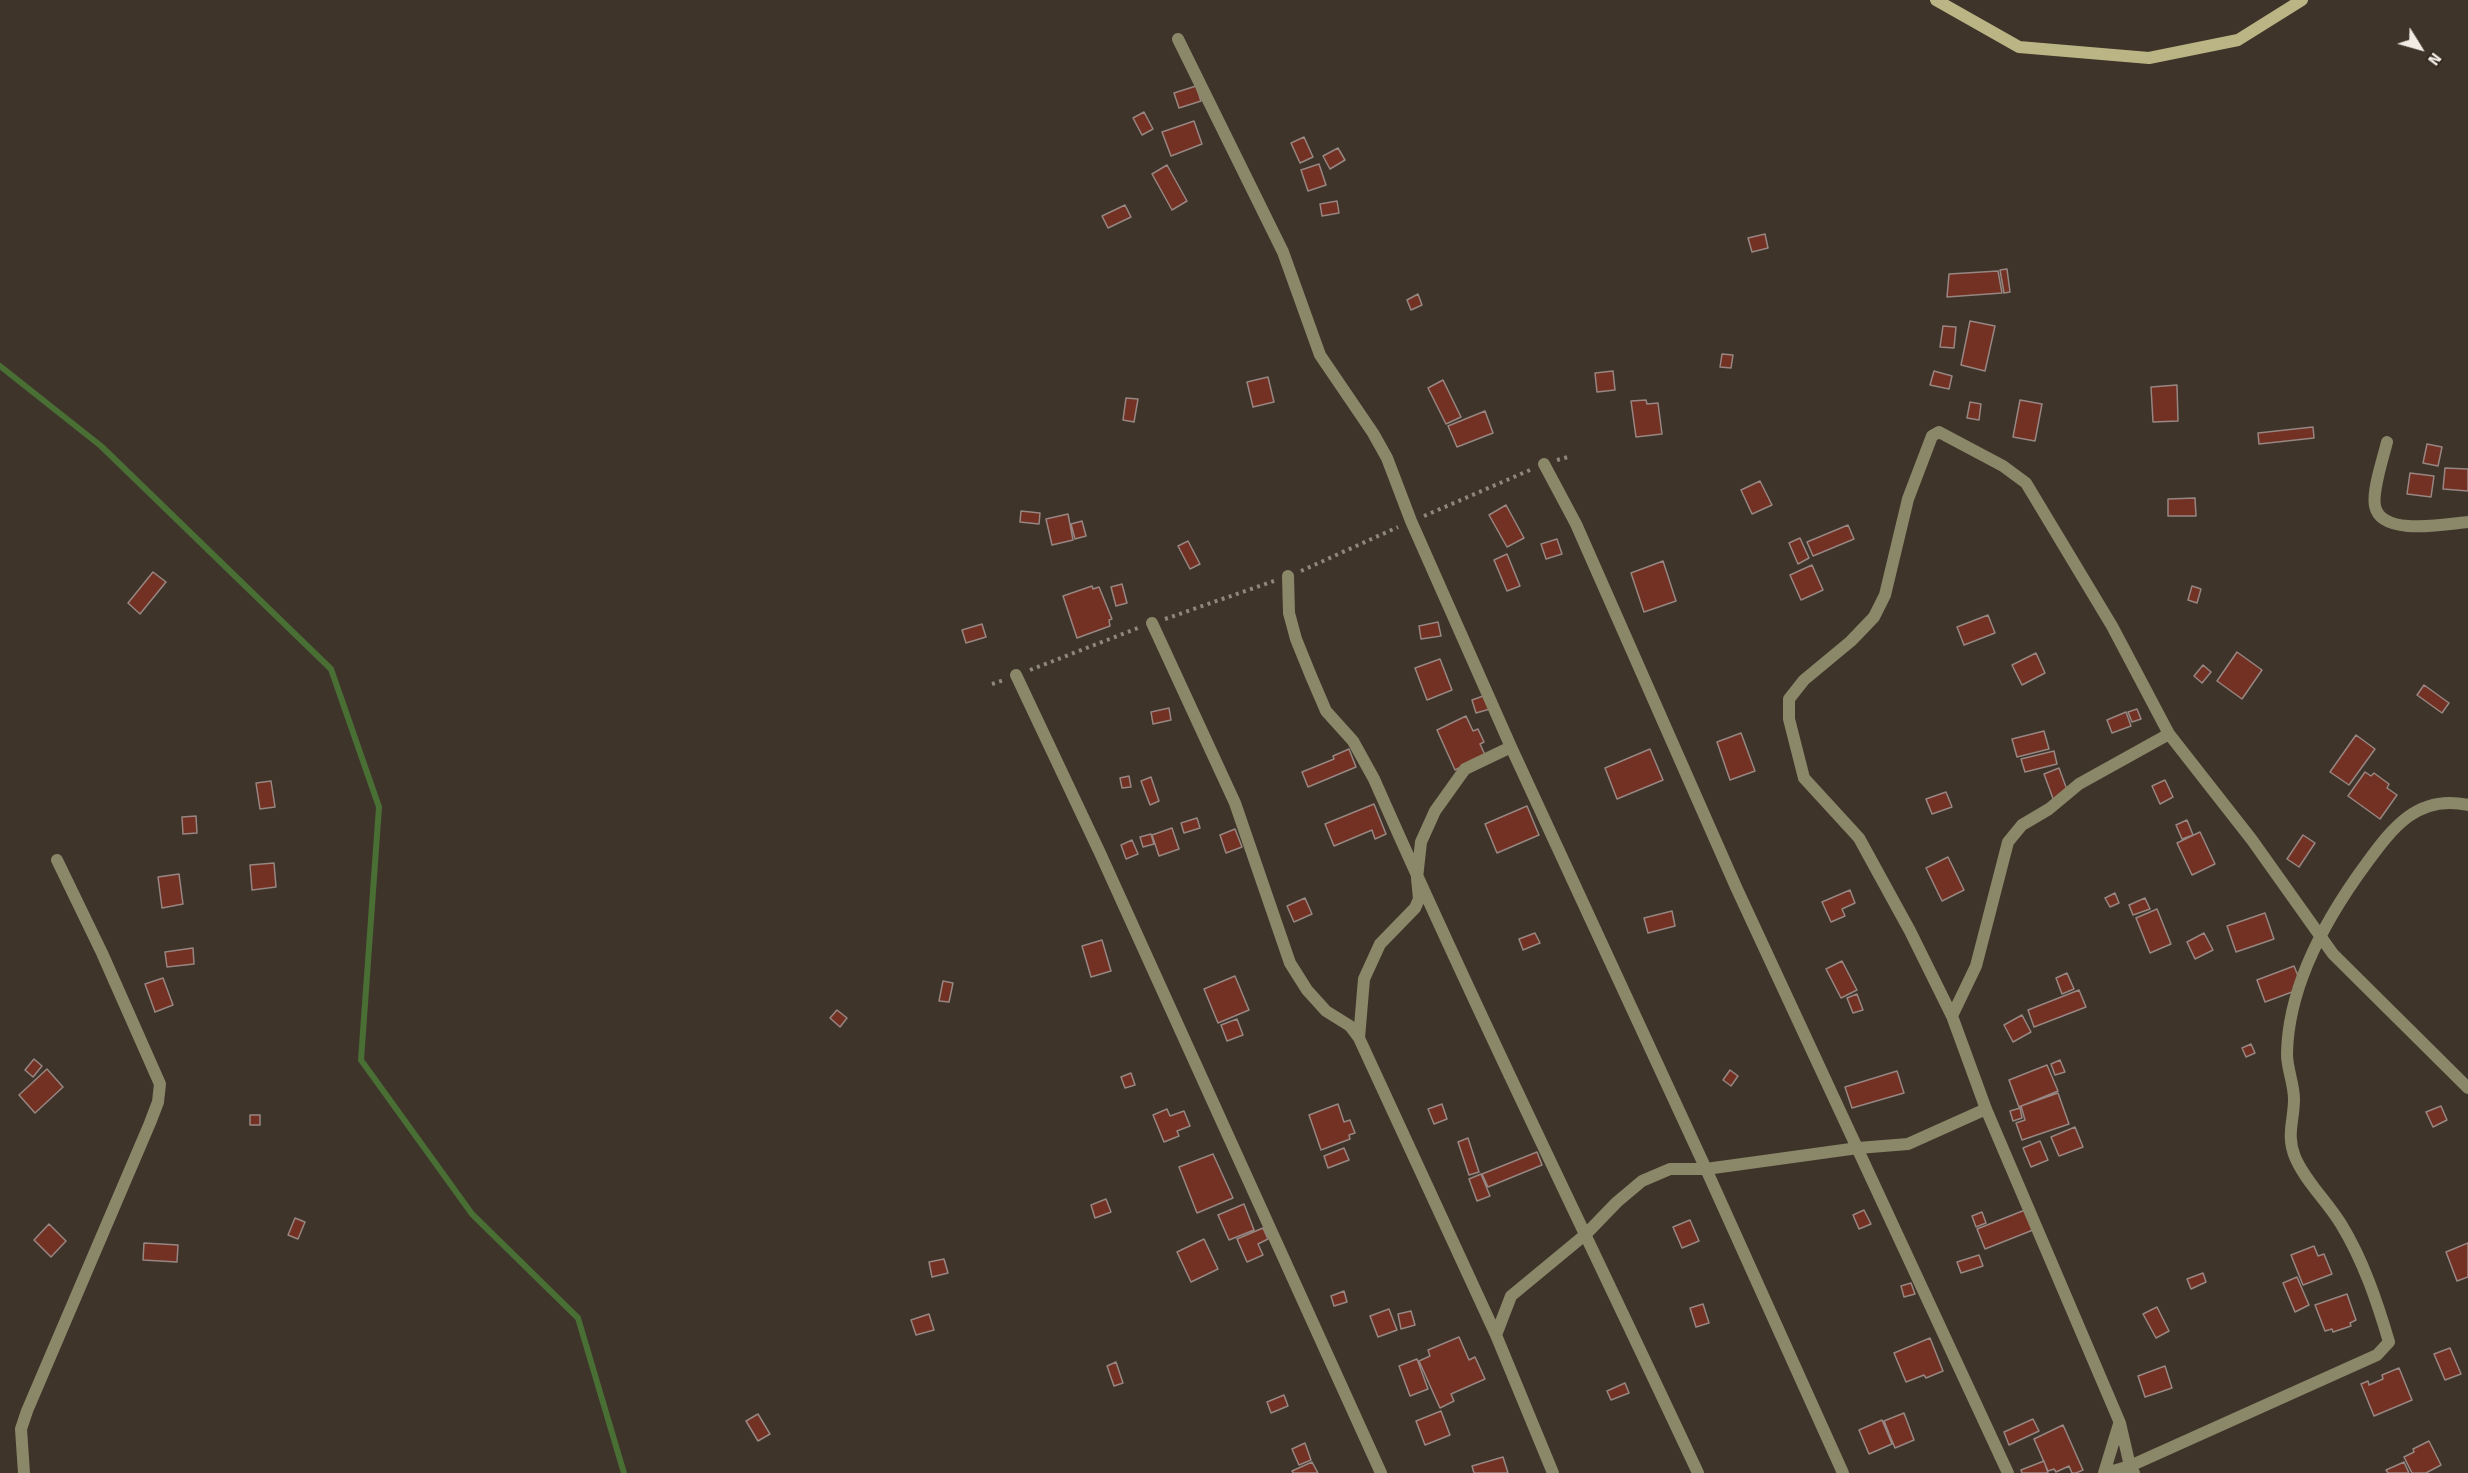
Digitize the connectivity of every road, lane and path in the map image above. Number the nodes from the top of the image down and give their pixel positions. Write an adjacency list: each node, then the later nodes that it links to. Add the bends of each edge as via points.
1 (1936, 0): 2 (street, via 2019,47 2150,58 2238,40)
2 (2302, 0)
3 (1178, 39): 11 (street, via 1283,252 1320,355 1387,458)
4 (2387, 442): 6 (street, via 2374,497 2375,508 2385,520 2423,527)
5 (1544, 464): 20 (street, via 1576,524 1736,887)
6 (2468, 522)
7 (1288, 576): 14 (street, via 1289,613 1311,676 1326,711 1353,741 1374,779)
8 (1152, 623): 17 (street, via 1235,803 1290,963 1326,1011 1350,1026)
9 (1016, 675): 27 (street)
10 (2169, 734): 15 (street); 16 (street, via 2079,784 2022,825 2008,842 1976,966); 16 (street, via 2112,626 2026,483 1939,432 1932,436 1908,499 1885,595 1874,617 1804,680 1789,699 1789,719 1804,778 1859,838)
11 (1511, 747): 14 (street, via 1465,769 1453,784 1421,842); 21 (street)
12 (2468, 805): 15 (street, via 2436,803 2408,815 2380,844)
13 (57, 860): 26 (street, via 160,1084 150,1123 27,1411 21,1429)
14 (1417, 878): 17 (street, via 1416,908 1380,944 1364,979); 22 (street)
15 (2320, 934): 18 (street, via 2333,954); 25 (street, via 2292,1011 2287,1055 2294,1098 2289,1139 2295,1158 2341,1224 2366,1272 2389,1342 2377,1355)
16 (1952, 1016): 19 (street)
17 (1359, 1038): 23 (street)
18 (2468, 1088)
19 (1986, 1109): 20 (street, via 1908,1144); 24 (street)
20 (1858, 1148): 21 (street); 31 (street)
21 (1706, 1169): 22 (street, via 1670,1169 1642,1181); 30 (street)
22 (1586, 1234): 23 (street, via 1511,1296); 29 (street)
23 (1496, 1335): 28 (street)
24 (2120, 1423): 25 (street); 32 (street)
25 (2132, 1469): 32 (street)
26 (24, 1473)
27 (1381, 1473)
28 (1552, 1473)
29 (1698, 1473)
30 (1843, 1473)
31 (2008, 1473)
32 (2105, 1473)

